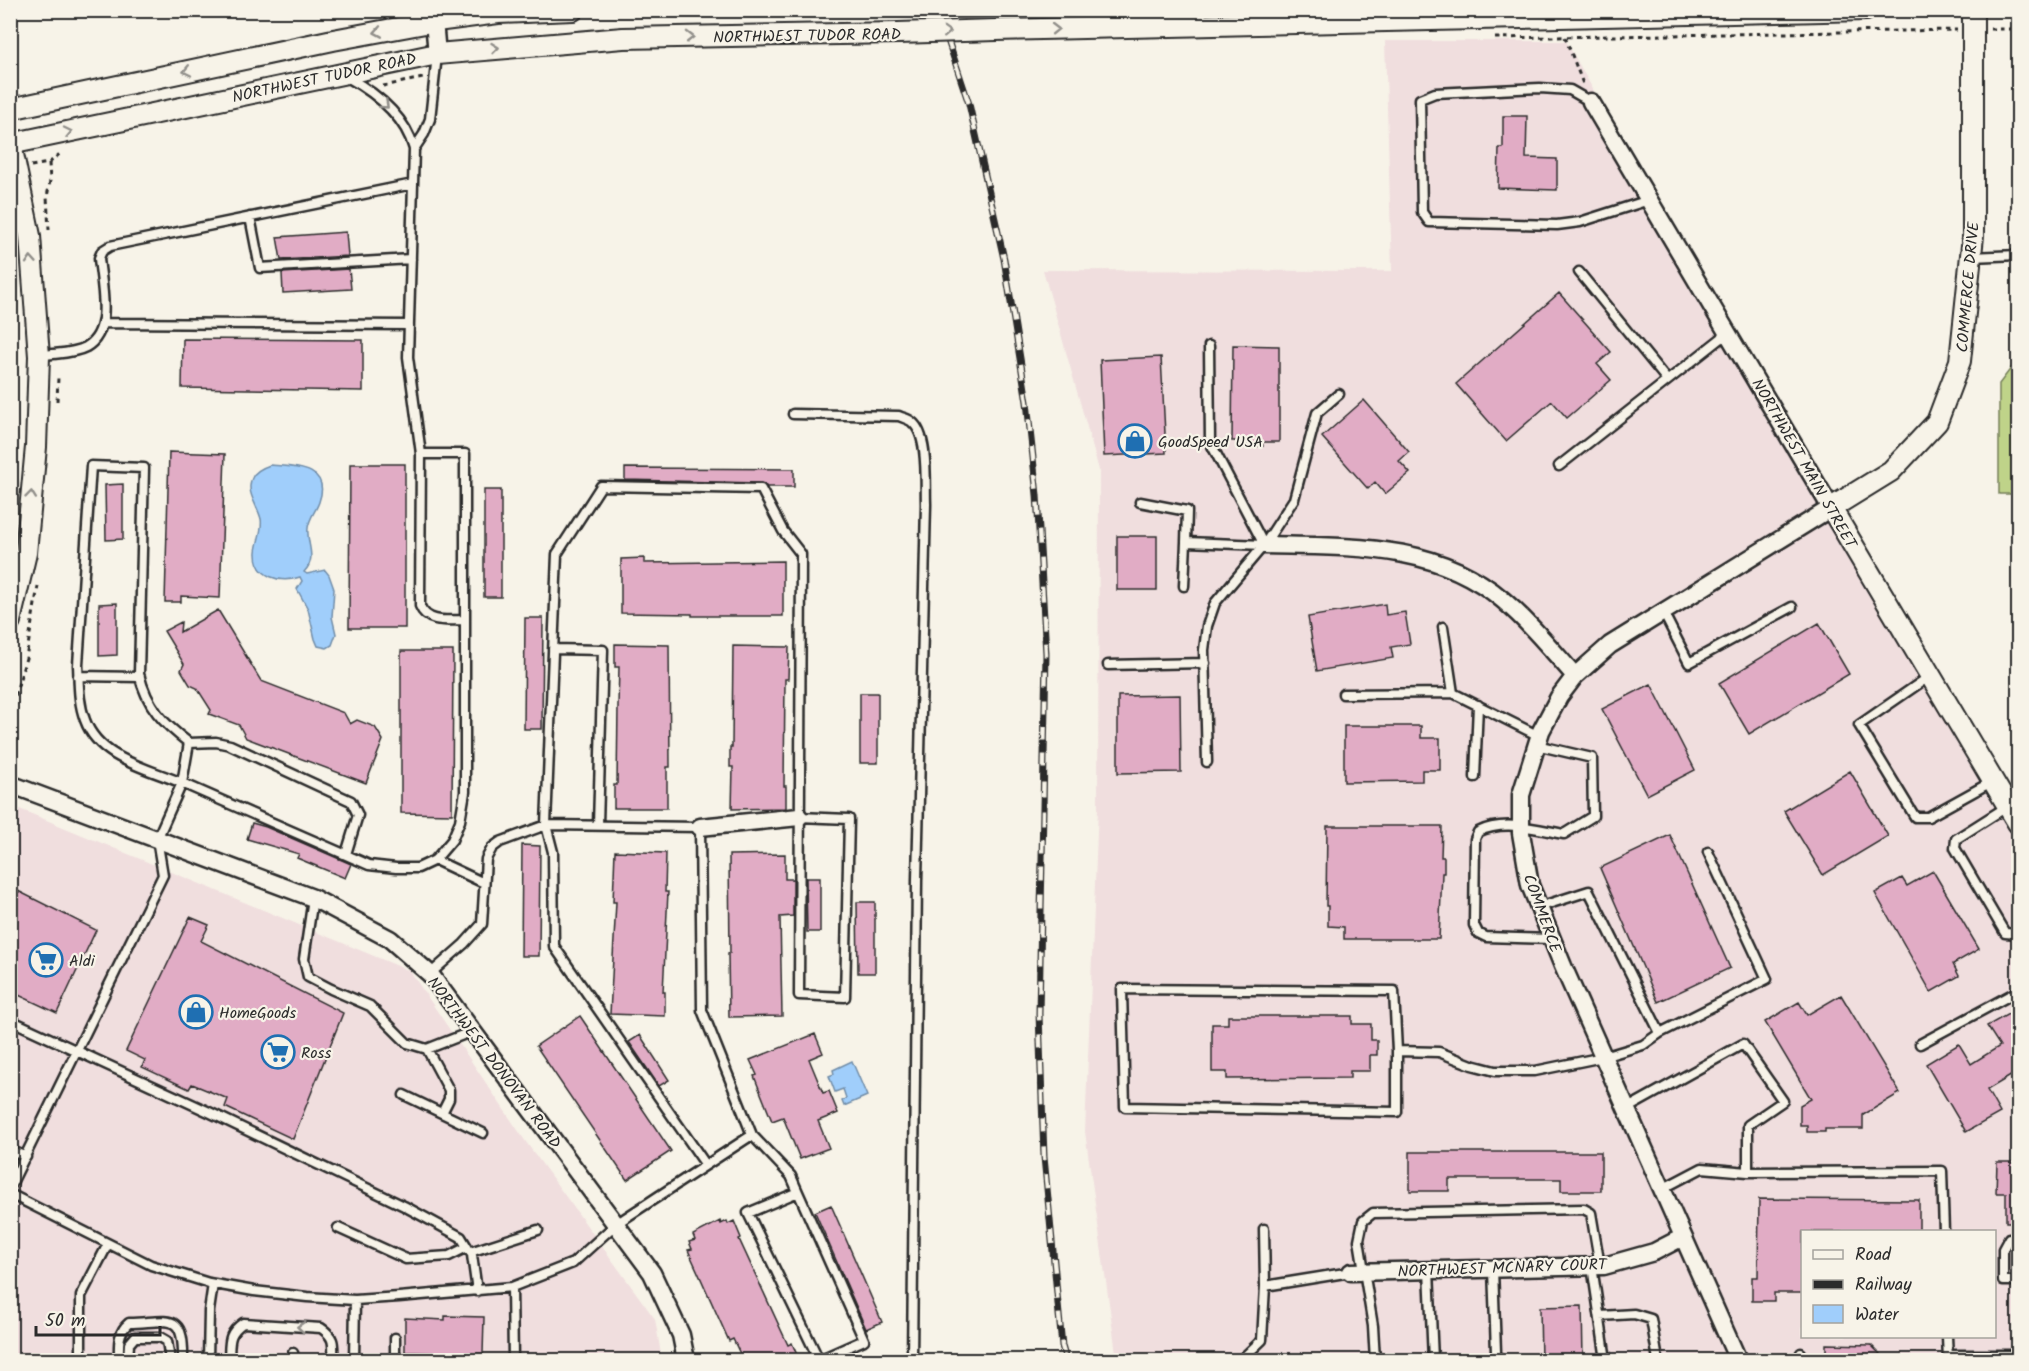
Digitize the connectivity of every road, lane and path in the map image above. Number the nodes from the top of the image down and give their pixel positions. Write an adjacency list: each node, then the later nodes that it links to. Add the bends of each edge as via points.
1 (573, 10): 5 (street, NORTHWEST TUDOR ROAD)
2 (1866, 10): 4 (street, NORTHWEST TUDOR ROAD)
3 (1973, 10): 20 (street, COMMERCE DRIVE)
4 (1556, 14): 6 (street, NORTHWEST TUDOR ROAD, one-way to 4, bridge, via 623,38); 10 (path)
5 (435, 16): 6 (street); 11 (street, NORTHWEST TUDOR ROAD, one-way to 11)
6 (437, 54): 7 (street, NORTHWEST TUDOR ROAD); 8 (lane)
7 (341, 74): 9 (lane); 12 (street, NORTHWEST TUDOR ROAD, one-way to 7)
8 (435, 76): 9 (path); 14 (lane, via 430,119)
9 (367, 89): 14 (lane, one-way to 14, via 402,121)
10 (1591, 102): 17 (street, NORTHWEST MAIN STREET); 17 (lane, via 1569,90 1540,88 1435,93 1420,99 1422,212 1429,222 1557,225 1580,222)
11 (10, 109)
12 (11, 142): 15 (street)
13 (66, 149): 15 (path, via 49,163)
14 (414, 149): 16 (lane)
15 (16, 168): 27 (street, one-way to 15, via 30,236)
16 (413, 184): 18 (lane); 21 (lane)
17 (1649, 200): 25 (street, NORTHWEST MAIN STREET)
18 (250, 217): 21 (lane, via 260,268); 23 (lane, via 110,246 102,251 99,258)
19 (2019, 255): 20 (lane)
20 (1971, 256): 34 (street, COMMERCE DRIVE, via 1960,361 1937,422 1891,471)
21 (411, 259): 24 (lane)
22 (1579, 272): 28 (lane)
23 (105, 322): 24 (lane); 27 (lane, via 96,339 86,347)
24 (409, 325): 31 (lane, via 408,357)
25 (1728, 332): 28 (lane); 34 (street, NORTHWEST MAIN STREET)
26 (1209, 346): 36 (lane, via 1210,442)
27 (39, 356): 41 (street, one-way to 27, via 26,553)
28 (1667, 380): 32 (lane)
29 (1340, 394): 36 (lane, via 1317,413 1294,499)
30 (793, 414): 135 (lane, via 899,416 912,422 920,432 924,448)
31 (421, 454): 40 (lane, via 420,606 428,618); 40 (lane, via 465,454)
32 (1559, 466)
33 (1140, 502): 35 (lane, via 1187,511)
34 (1831, 508): 39 (street, COMMERCE); 48 (street, NORTHWEST MAIN STREET)
35 (1186, 542): 36 (lane); 37 (lane)
36 (1264, 545): 44 (lane, via 1215,603 1207,626); 47 (street, via 1370,548 1419,556 1464,573 1502,598)
37 (1184, 586)
38 (1792, 607): 39 (lane, via 1689,663)
39 (1663, 612): 47 (street, COMMERCE, via 1610,645)
40 (465, 620): 70 (lane, via 465,792 452,840)
41 (10, 621)
42 (1443, 627): 50 (lane)
43 (553, 649): 61 (lane, via 557,554 601,486 761,489 783,531 801,554); 63 (lane); 64 (lane, via 603,650)
44 (1205, 663): 45 (lane); 55 (lane)
45 (1108, 665)
46 (78, 676): 49 (lane); 49 (lane, via 91,466 144,468); 58 (lane, via 85,720 97,742 110,753)
47 (1575, 676): 53 (street, COMMERCE, via 1559,697)
48 (1930, 676): 57 (street, NORTHWEST MAIN STREET); 57 (lane, via 1859,725 1864,734 1915,817 1928,817)
49 (140, 677): 54 (lane, via 143,692 155,712)
50 (1453, 693): 51 (lane); 52 (lane)
51 (1343, 694)
52 (1478, 705): 53 (lane); 56 (lane)
53 (1538, 741): 65 (street, COMMERCE, via 1521,795); 65 (lane, via 1592,758 1593,816 1564,834)
54 (189, 743): 58 (lane); 69 (lane, via 230,745 351,801 358,815)
55 (1207, 762)
56 (1475, 777)
57 (1993, 780): 60 (street, NORTHWEST MAIN STREET)
58 (182, 783): 67 (lane); 69 (lane)
59 (10, 784): 67 (street, NORTHWEST DONOVAN ROAD)
60 (2008, 806): 62 (street, NORTHWEST MAIN STREET); 74 (lane, via 1956,839 1955,848 2005,933)
61 (800, 817): 61 (lane, via 799,995 845,997 849,819); 66 (street)
62 (2019, 823)
63 (546, 825): 64 (lane); 71 (lane, via 492,848 486,859); 93 (lane, via 553,852 554,946)
64 (598, 825): 66 (lane)
65 (1521, 826): 73 (street, COMMERCE, via 1530,885); 75 (lane, via 1495,826 1478,832 1474,925 1486,937)
66 (700, 827): 90 (lane, via 702,1010)
67 (157, 839): 72 (street, NORTHWEST DONOVAN ROAD); 83 (lane, via 163,875)
68 (1708, 852): 80 (lane, via 1767,980)
69 (346, 855): 70 (lane, via 369,865 396,868 418,868)
70 (435, 860): 71 (lane)
71 (484, 883): 76 (lane, via 482,924)
72 (313, 898): 76 (street, NORTHWEST DONOVAN ROAD, via 390,939); 82 (lane, via 304,959 308,977 370,1006 407,1042)
73 (1539, 907): 75 (street, COMMERCE); 80 (lane, via 1589,891)
74 (2019, 934)
75 (1552, 939): 85 (street, COMMERCE)
76 (430, 974): 79 (street, NORTHWEST DONOVAN ROAD)
77 (2019, 991): 81 (lane)
78 (10, 1020): 83 (lane)
79 (473, 1031): 82 (lane); 99 (street, NORTHWEST DONOVAN ROAD)
80 (1660, 1034): 85 (lane, via 1643,1045)
81 (1920, 1044)
82 (427, 1049): 88 (lane, via 449,1090)
83 (77, 1051): 92 (lane); 107 (lane, via 404,1206 461,1237)
84 (1397, 1051): 84 (lane, via 1394,991 1122,989 1125,1107 1397,1112); 85 (lane, via 1439,1052 1495,1071 1535,1071)
85 (1603, 1057): 87 (street, COMMERCE)
86 (404, 1095): 88 (lane)
87 (1626, 1109): 94 (lane, via 1743,1044 1783,1101 1748,1125); 96 (street, COMMERCE)
88 (442, 1113): 89 (lane)
89 (483, 1133)
90 (752, 1135): 93 (lane); 97 (lane, via 791,1176)
91 (10, 1150): 92 (lane)
92 (26, 1157): 95 (lane)
93 (706, 1165): 99 (lane)
94 (1748, 1172): 96 (lane, via 1702,1168); 103 (lane, via 1942,1171)
95 (10, 1187)
96 (1662, 1189): 104 (street, COMMERCE)
97 (798, 1192): 97 (lane, via 864,1340 819,1360 748,1213)
98 (10, 1194): 106 (lane)
99 (616, 1224): 115 (lane, via 573,1263); 134 (street, NORTHWEST DONOVAN ROAD, via 652,1273 681,1335)
100 (338, 1228): 107 (lane, via 406,1259 449,1256)
101 (1264, 1229): 114 (lane)
102 (538, 1230): 107 (lane)
103 (1944, 1230)
104 (1683, 1237): 108 (street, NORTHWEST MCNARY COURT, via 1654,1252); 142 (street, COMMERCE)
105 (2019, 1238): 112 (lane, via 2009,1238 2004,1249 2003,1281)
106 (108, 1244): 113 (lane, via 151,1265); 123 (lane, via 81,1296)
107 (468, 1249): 116 (lane)
108 (1596, 1266): 110 (street, NORTHWEST MCNARY COURT); 111 (lane, via 1591,1213 1584,1209 1379,1211 1367,1217 1361,1226); 118 (lane)
109 (1429, 1269): 110 (street, NORTHWEST MCNARY COURT); 111 (street, NORTHWEST MCNARY COURT); 138 (lane)
110 (1493, 1269): 139 (lane, via 1496,1352)
111 (1358, 1271): 114 (lane); 137 (lane, via 1373,1326)
112 (2019, 1281)
113 (213, 1284): 117 (lane); 128 (lane, via 208,1311)
114 (1265, 1286): 136 (lane, via 1262,1340)
115 (512, 1287): 116 (lane); 133 (lane)
116 (477, 1291): 117 (lane)
117 (355, 1300): 131 (lane)
118 (1599, 1316): 140 (lane); 141 (lane, via 1634,1314 1651,1319)
119 (395, 1338): 132 (lane)
120 (1947, 1338): 122 (lane)
121 (2019, 1355): 122 (lane)
122 (1948, 1358)
123 (81, 1360)
124 (119, 1360): 127 (lane, via 119,1339 129,1323 173,1322 181,1329)
125 (128, 1360): 126 (lane, via 129,1344 135,1337 160,1337 167,1341)
126 (170, 1360)
127 (183, 1360)
128 (208, 1360)
129 (229, 1360): 130 (lane, one-way to 129, via 333,1341 321,1328 243,1323 234,1329)
130 (333, 1360)
131 (354, 1360)
132 (395, 1360)
133 (513, 1360)
134 (686, 1360)
135 (912, 1360)
136 (1241, 1360)
137 (1374, 1360)
138 (1433, 1360)
139 (1492, 1360)
140 (1606, 1360)
141 (1658, 1360)
142 (1738, 1360)

